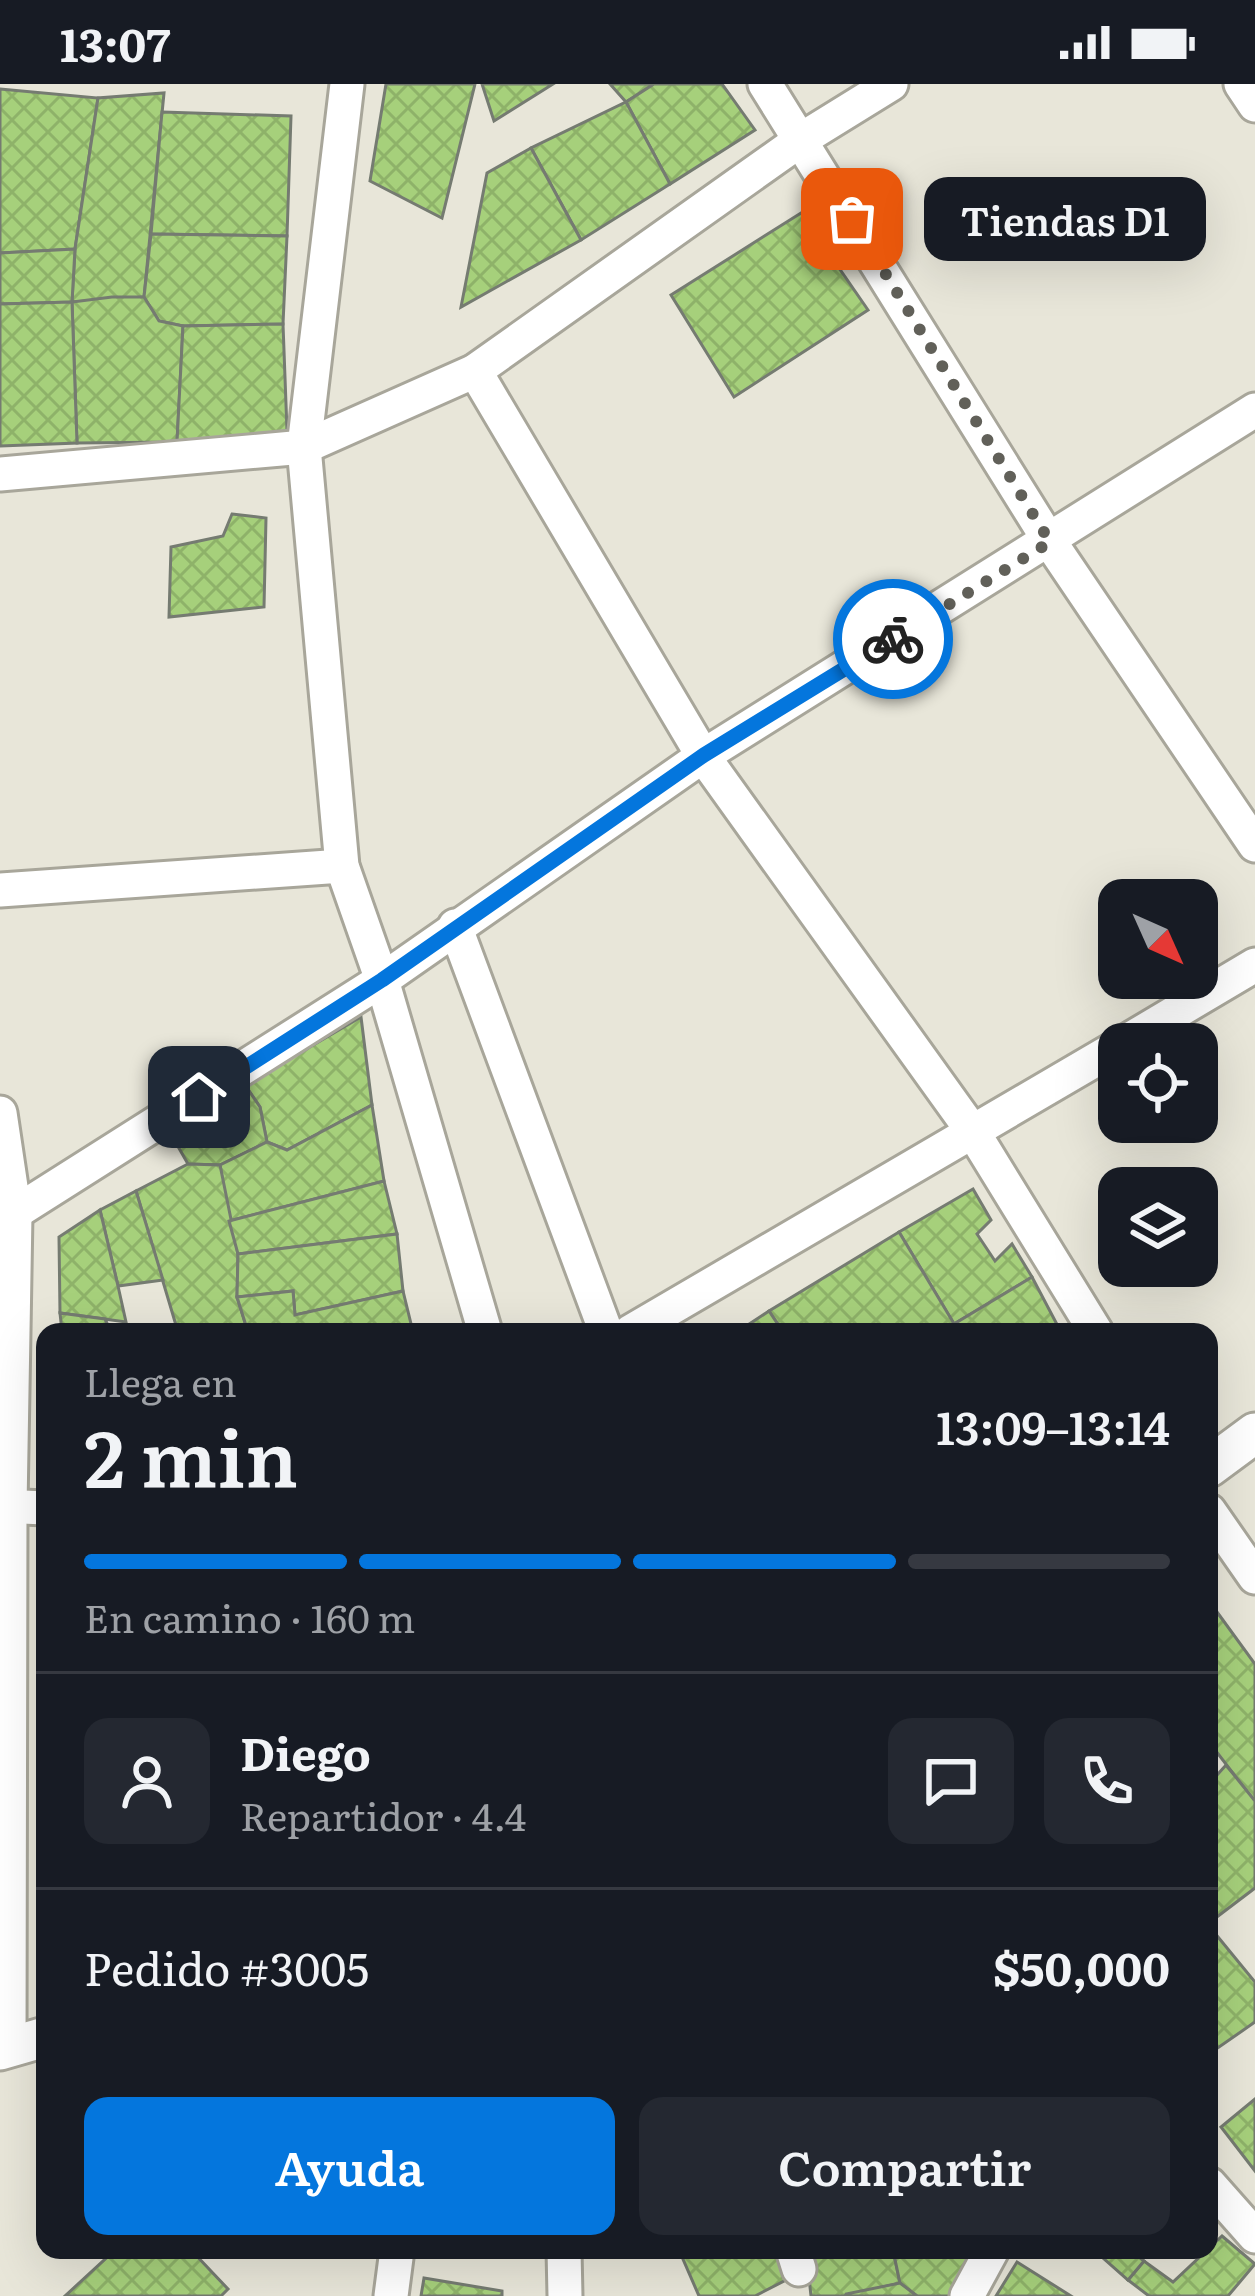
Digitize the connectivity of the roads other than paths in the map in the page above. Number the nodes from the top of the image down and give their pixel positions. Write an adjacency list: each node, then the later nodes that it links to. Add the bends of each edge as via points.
1 (347, 84): 9 (street)
2 (765, 84): 6 (street)
3 (891, 84): 6 (street)
4 (1241, 84): 5 (street)
5 (1255, 105)
6 (802, 139): 7 (street); 11 (street)
7 (475, 370): 9 (street); 12 (street)
8 (1255, 410): 11 (street)
9 (304, 447): 10 (street); 14 (street)
10 (0, 474)
11 (1050, 542): 12 (street); 13 (street)
12 (704, 755): 16 (street); 22 (street)
13 (1255, 845)
14 (342, 866): 15 (street); 18 (street)
15 (0, 890)
16 (454, 926): 18 (street); 25 (street)
17 (1255, 965): 19 (street)
18 (382, 980): 23 (street); 24 (street)
19 (1157, 1023)
20 (1098, 1058): 22 (street)
21 (0, 1113): 23 (street)
22 (973, 1132): 26 (street); 27 (street)
23 (7, 1218): 30 (street)
24 (482, 1323)
25 (603, 1323)
26 (645, 1323)
27 (1090, 1323)
28 (1255, 1433): 29 (street)
29 (1218, 1460)
30 (5, 1507): 31 (street); 34 (street)
31 (36, 1508)
32 (1218, 1524): 33 (street)
33 (1255, 1577)
34 (18, 2045)
35 (1218, 2195): 36 (street)
36 (1255, 2236)
37 (396, 2259): 40 (street)
38 (564, 2259): 41 (street)
39 (987, 2259): 42 (street)
40 (391, 2296)
41 (565, 2296)
42 (967, 2296)

